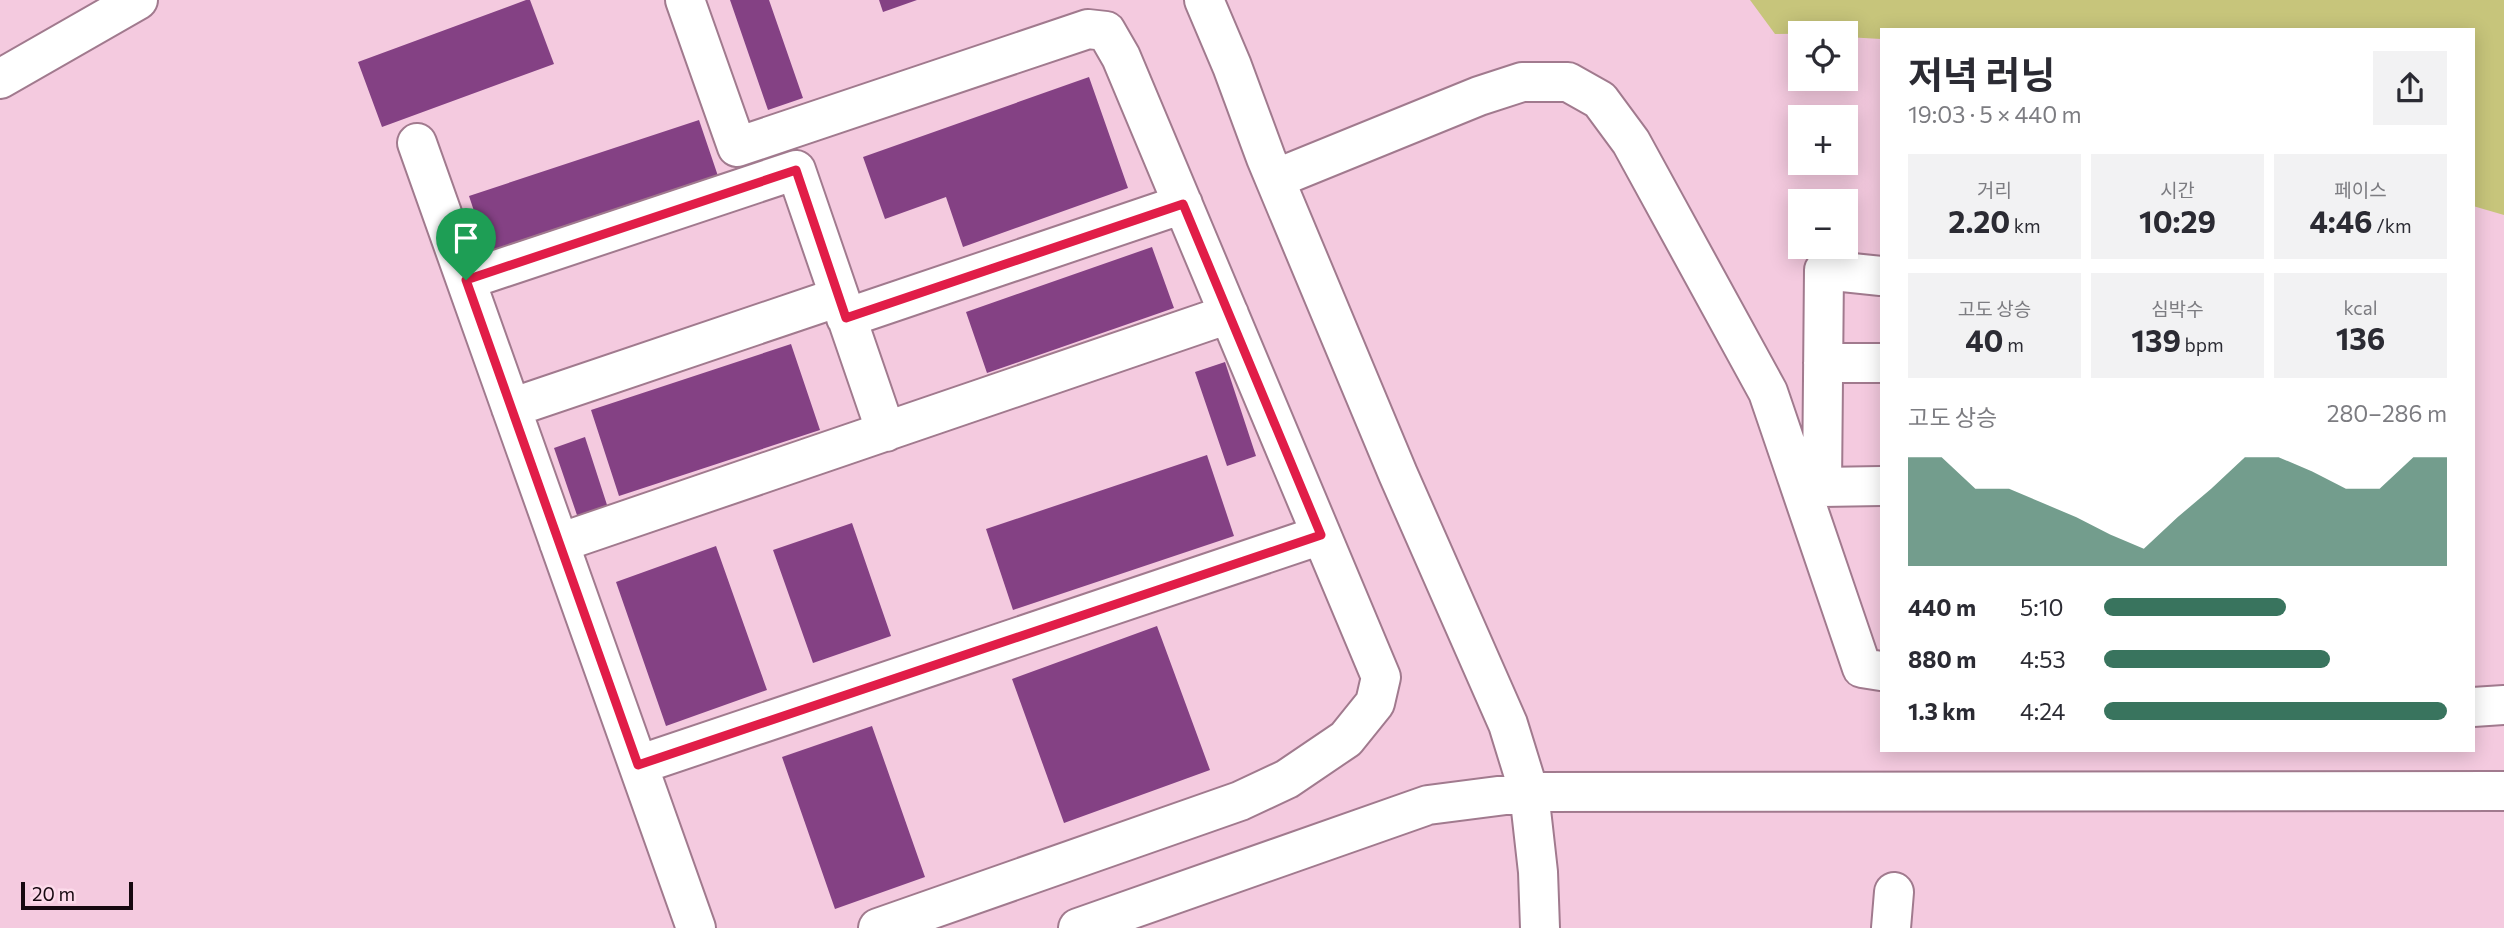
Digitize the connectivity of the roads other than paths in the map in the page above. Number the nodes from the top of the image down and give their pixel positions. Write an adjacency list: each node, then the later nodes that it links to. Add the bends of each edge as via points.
1 (138, 0): 4 (street)
2 (685, 0): 5 (street, via 737,147)
3 (1204, 0): 8 (street)
4 (0, 79)
5 (784, 131): 7 (street); 9 (street, via 1088,29 1106,31)
6 (417, 144): 11 (street)
7 (796, 170): 11 (street); 12 (street)
8 (1275, 179): 19 (street, via 1521,82 1568,82 1600,100 1631,142 1768,392); 27 (street, via 1508,724)
9 (1183, 204): 12 (street); 13 (street)
10 (1880, 276): 14 (street, via 1824,270)
11 (466, 280): 16 (street)
12 (843, 307): 16 (street); 17 (street)
13 (1229, 314): 17 (street); 20 (street)
14 (1823, 363): 15 (street); 19 (street)
15 (1880, 363)
16 (511, 408): 21 (street)
17 (886, 432): 21 (street)
18 (1880, 486): 19 (street)
19 (1812, 490): 22 (street, via 1861,668)
20 (1321, 535): 25 (street); 29 (street, via 1381,677 1375,704 1346,739 1287,779 1240,801)
21 (559, 543): 25 (street)
22 (1880, 671)
23 (2504, 705): 24 (street)
24 (2475, 706)
25 (638, 765): 28 (street)
26 (2504, 791): 27 (street)
27 (1529, 792): 30 (street, via 1428,805); 31 (street)
28 (696, 928)
29 (878, 928)
30 (1079, 928)
31 (1540, 928)

